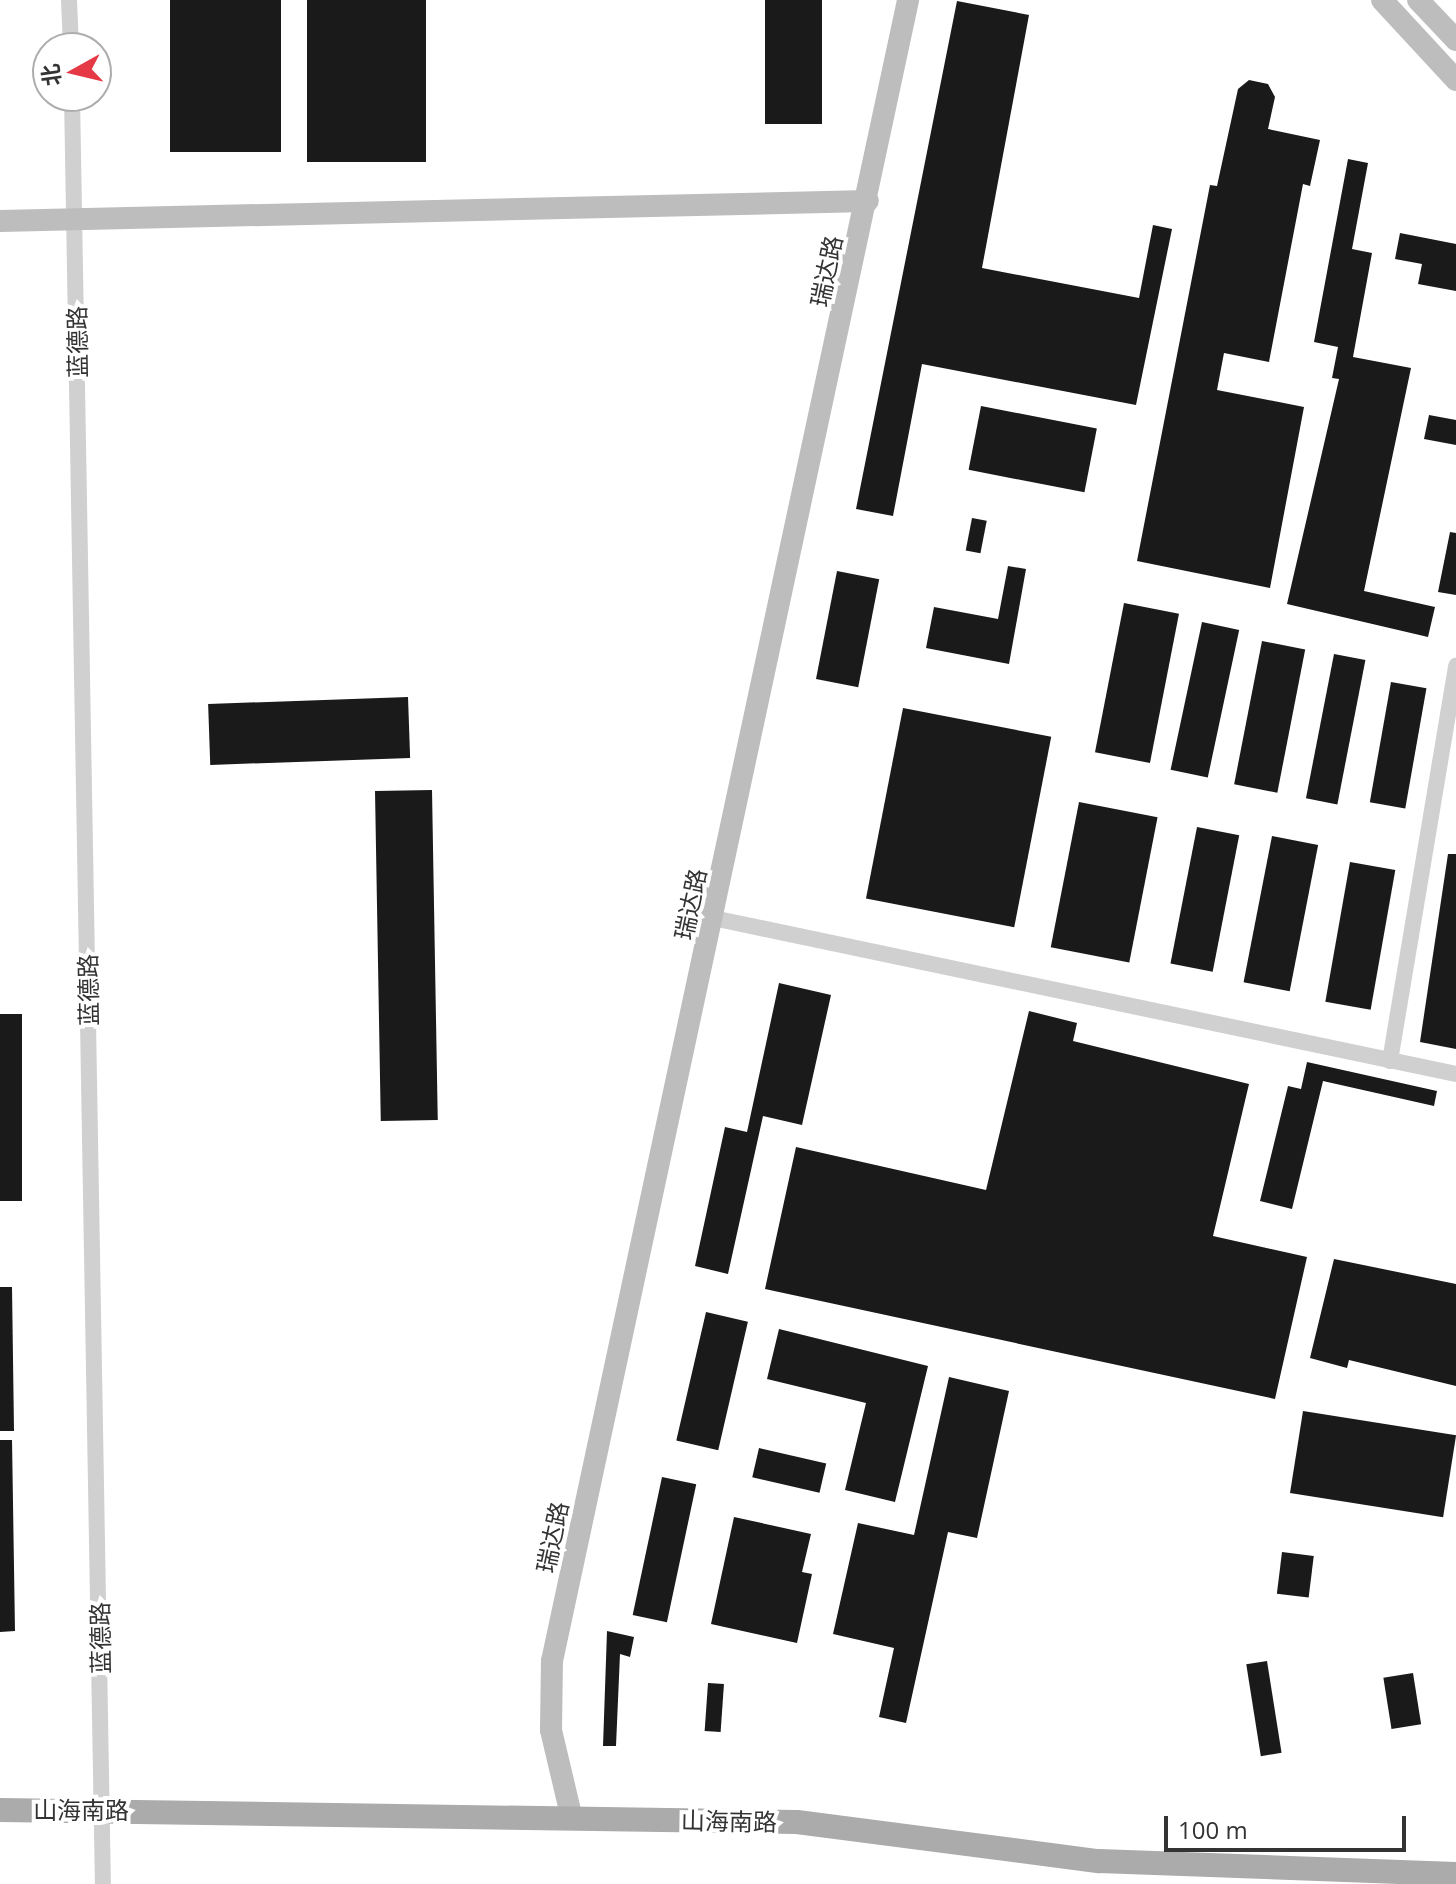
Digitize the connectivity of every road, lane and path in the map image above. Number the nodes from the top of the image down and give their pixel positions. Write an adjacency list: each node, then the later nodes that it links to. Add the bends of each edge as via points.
1 (69, 0): 5 (street)
2 (908, 0): 9 (street, 瑞达路)
3 (1382, 0): 7 (street)
4 (1418, 0): 6 (street)
5 (70, 32)
6 (1456, 40)
7 (1456, 80)
8 (72, 112): 10 (street, 蓝德路)
9 (868, 201): 10 (street); 13 (street, 瑞达路)
10 (74, 220): 11 (street); 17 (street, 蓝德路)
11 (0, 221)
12 (1456, 665): 14 (street)
13 (713, 918): 14 (street); 18 (street, 瑞达路, via 552,1661 551,1730)
14 (1390, 1061): 15 (street)
15 (1456, 1074)
16 (0, 1810): 17 (main road, 山海南路)
17 (103, 1810): 18 (main road, 山海南路); 20 (street, 蓝德路)
18 (572, 1819): 19 (main road, 山海南路, via 797,1822 1099,1861)
19 (1456, 1874)
20 (103, 1884)

